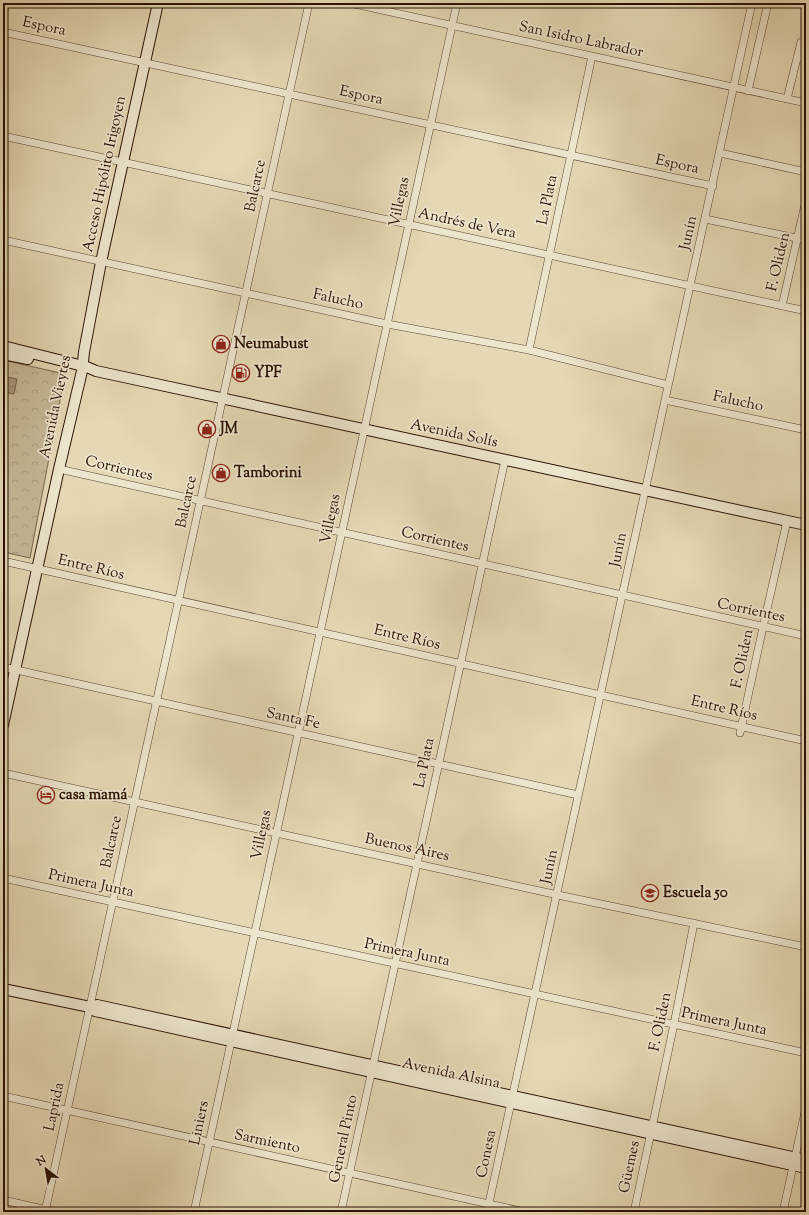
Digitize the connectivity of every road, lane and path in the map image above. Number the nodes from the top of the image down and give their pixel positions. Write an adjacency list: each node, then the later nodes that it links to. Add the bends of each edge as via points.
1 (6, 3): 8 (street)
2 (158, 3): 15 (street, Acceso Hipólito Irigoyen)
3 (310, 3): 18 (street, Balcarce)
4 (350, 3): 9 (street, San Isidro Labrador)
5 (457, 3): 9 (street, Villegas)
6 (752, 3): 16 (street, Junín)
7 (768, 3): 17 (street)
8 (3, 16)
9 (452, 25): 12 (street, San Isidro Labrador); 21 (street, Villegas)
10 (3, 32): 15 (street, Espora)
11 (806, 40): 13 (street, via 801,42)
12 (592, 56): 16 (street, San Isidro Labrador); 24 (street, La Plata)
13 (797, 57): 14 (street); 19 (street)
14 (806, 59)
15 (145, 63): 18 (street, Espora); 25 (street, Acceso Hipólito Irigoyen)
16 (734, 88): 17 (street, San Isidro Labrador); 23 (street, Junín)
17 (748, 91): 19 (street, San Isidro Labrador)
18 (290, 94): 21 (street, Espora); 28 (street, Balcarce)
19 (787, 99): 20 (street, San Isidro Labrador)
20 (806, 103)
21 (430, 125): 24 (street, Espora); 31 (street, Villegas)
22 (3, 136): 25 (street, Andrés de Vera)
23 (720, 153): 26 (street); 27 (street, Junín)
24 (571, 155): 27 (street, Espora); 35 (street, La Plata)
25 (123, 162): 28 (street, Andrés de Vera); 36 (street, Acceso Hipólito Irigoyen)
26 (806, 172)
27 (713, 186): 30 (street, Junín)
28 (268, 194): 31 (street, Andrés de Vera); 38 (street, Balcarce)
29 (806, 200): 32 (street, F. Oliden)
30 (705, 219): 32 (street); 37 (street, Junín)
31 (408, 225): 35 (street, Andrés de Vera); 41 (street, Villegas)
32 (797, 239): 34 (street); 39 (street, F. Oliden)
33 (3, 240): 36 (street, Falucho)
34 (806, 240)
35 (549, 255): 37 (street, Andrés de Vera); 43 (street, La Plata)
36 (101, 262): 38 (street, Falucho); 44 (street, Acceso Hipólito Irigoyen)
37 (690, 286): 39 (street, Andrés de Vera); 47 (street, Junín)
38 (246, 293): 41 (street, Falucho); 48 (street, Balcarce)
39 (782, 306): 40 (street, Andrés de Vera)
40 (806, 311)
41 (387, 324): 43 (street, Falucho); 50 (street, Villegas)
42 (3, 346): 46 (street, Avenida Solís)
43 (529, 350): 47 (street, Falucho)
44 (84, 352): 46 (street, Avenida Vieytes)
45 (3, 354): 46 (street, Avenida Solís)
46 (79, 368): 48 (street, Avenida Solís); 53 (street, Avenida Vieytes); 61 (street, Avenida Vieytes)
47 (668, 385): 49 (street, Junín)
48 (223, 399): 50 (street, Avenida Solís); 55 (street, Balcarce)
49 (665, 400): 51 (street, Falucho); 54 (street, Junín)
50 (364, 430): 52 (street, Avenida Solís); 58 (street, Villegas)
51 (806, 430)
52 (505, 460): 54 (street, Avenida Solís); 60 (street, La Plata)
53 (59, 469): 55 (street, Corrientes); 61 (street, Avenida Vieytes)
54 (645, 490): 56 (street, Avenida Solís); 62 (street, Junín)
55 (200, 501): 58 (street, Corrientes); 63 (street, Balcarce)
56 (787, 521): 57 (street, Avenida Solís); 64 (street, F. Oliden)
57 (806, 525)
58 (342, 532): 60 (street, Corrientes); 65 (street, Villegas)
59 (3, 561): 61 (street, Entre Ríos)
60 (482, 564): 62 (street, Corrientes); 67 (street, La Plata)
61 (35, 568): 63 (street, Entre Ríos); 68 (street, Avenida Vieytes)
62 (622, 595): 64 (street, Corrientes); 69 (street, Junín)
63 (179, 600): 65 (street, Entre Ríos); 70 (street, Balcarce)
64 (763, 627): 66 (street, Corrientes); 73 (street, F. Oliden)
65 (320, 632): 67 (street, Entre Ríos); 74 (street, Villegas)
66 (806, 636)
67 (460, 664): 69 (street, Entre Ríos); 76 (street, La Plata)
68 (9, 669): 70 (street, Santa Fe); 71 (street, Avenida Vieytes); 72 (street, Avenida Vieytes)
69 (600, 695): 73 (street, Entre Ríos); 78 (street, Junín)
70 (156, 702): 74 (street, Santa Fe); 79 (street, Balcarce)
71 (3, 704)
72 (3, 724)
73 (741, 730): 75 (street, Entre Ríos)
74 (298, 733): 76 (street, Santa Fe); 80 (street, Villegas)
75 (806, 741)
76 (439, 764): 78 (street, Santa Fe); 81 (street, La Plata)
77 (3, 773): 79 (street, Buenos Aires)
78 (578, 795): 83 (street, Junín)
79 (134, 802): 80 (street, Buenos Aires); 84 (street, Balcarce)
80 (276, 833): 81 (street, Buenos Aires); 86 (street, Villegas)
81 (417, 864): 83 (street, Buenos Aires); 88 (street, La Plata)
82 (3, 878): 84 (street, Primera Junta)
83 (558, 895): 85 (street, Buenos Aires); 90 (street, Junín)
84 (113, 902): 86 (street, Primera Junta); 91 (street, Balcarce)
85 (694, 923): 87 (street, Buenos Aires); 92 (street, F. Oliden)
86 (255, 933): 88 (street, Primera Junta); 93 (street, Villegas)
87 (806, 946)
88 (395, 964): 90 (street, Primera Junta); 95 (street, La Plata)
89 (3, 989): 91 (street, Avenida Alsina)
90 (535, 994): 92 (street, Primera Junta); 97 (street, Junín)
91 (90, 1007): 93 (street, Avenida Alsina, via 97,1005); 99 (street, Laprida)
92 (674, 1024): 94 (street, Primera Junta); 100 (street, F. Oliden)
93 (232, 1038): 95 (street, Avenida Alsina); 101 (street, Liniers)
94 (806, 1053)
95 (372, 1069): 97 (street, Avenida Alsina); 105 (street, General Pinto)
96 (3, 1096): 99 (street, Sarmiento)
97 (512, 1099): 100 (street, Avenida Alsina); 107 (street, Conesa)
98 (806, 1107): 103 (street)
99 (67, 1111): 101 (street, Sarmiento); 108 (street, Laprida)
100 (651, 1130): 103 (street, Avenida Alsina); 114 (street, Güemes)
101 (209, 1142): 105 (street, Sarmiento); 110 (street, Liniers)
102 (806, 1160): 103 (street, Avenida Alsina)
103 (794, 1161): 104 (street, Avenida Alsina); 115 (street)
104 (806, 1168)
105 (350, 1173): 107 (street, Sarmiento); 111 (street, General Pinto)
106 (3, 1200): 108 (street)
107 (489, 1204): 112 (street, Conesa); 113 (street, Sarmiento)
108 (46, 1211): 109 (street)
109 (56, 1212)
110 (194, 1212)
111 (341, 1212)
112 (487, 1212)
113 (525, 1212)
114 (634, 1212)
115 (783, 1212)

